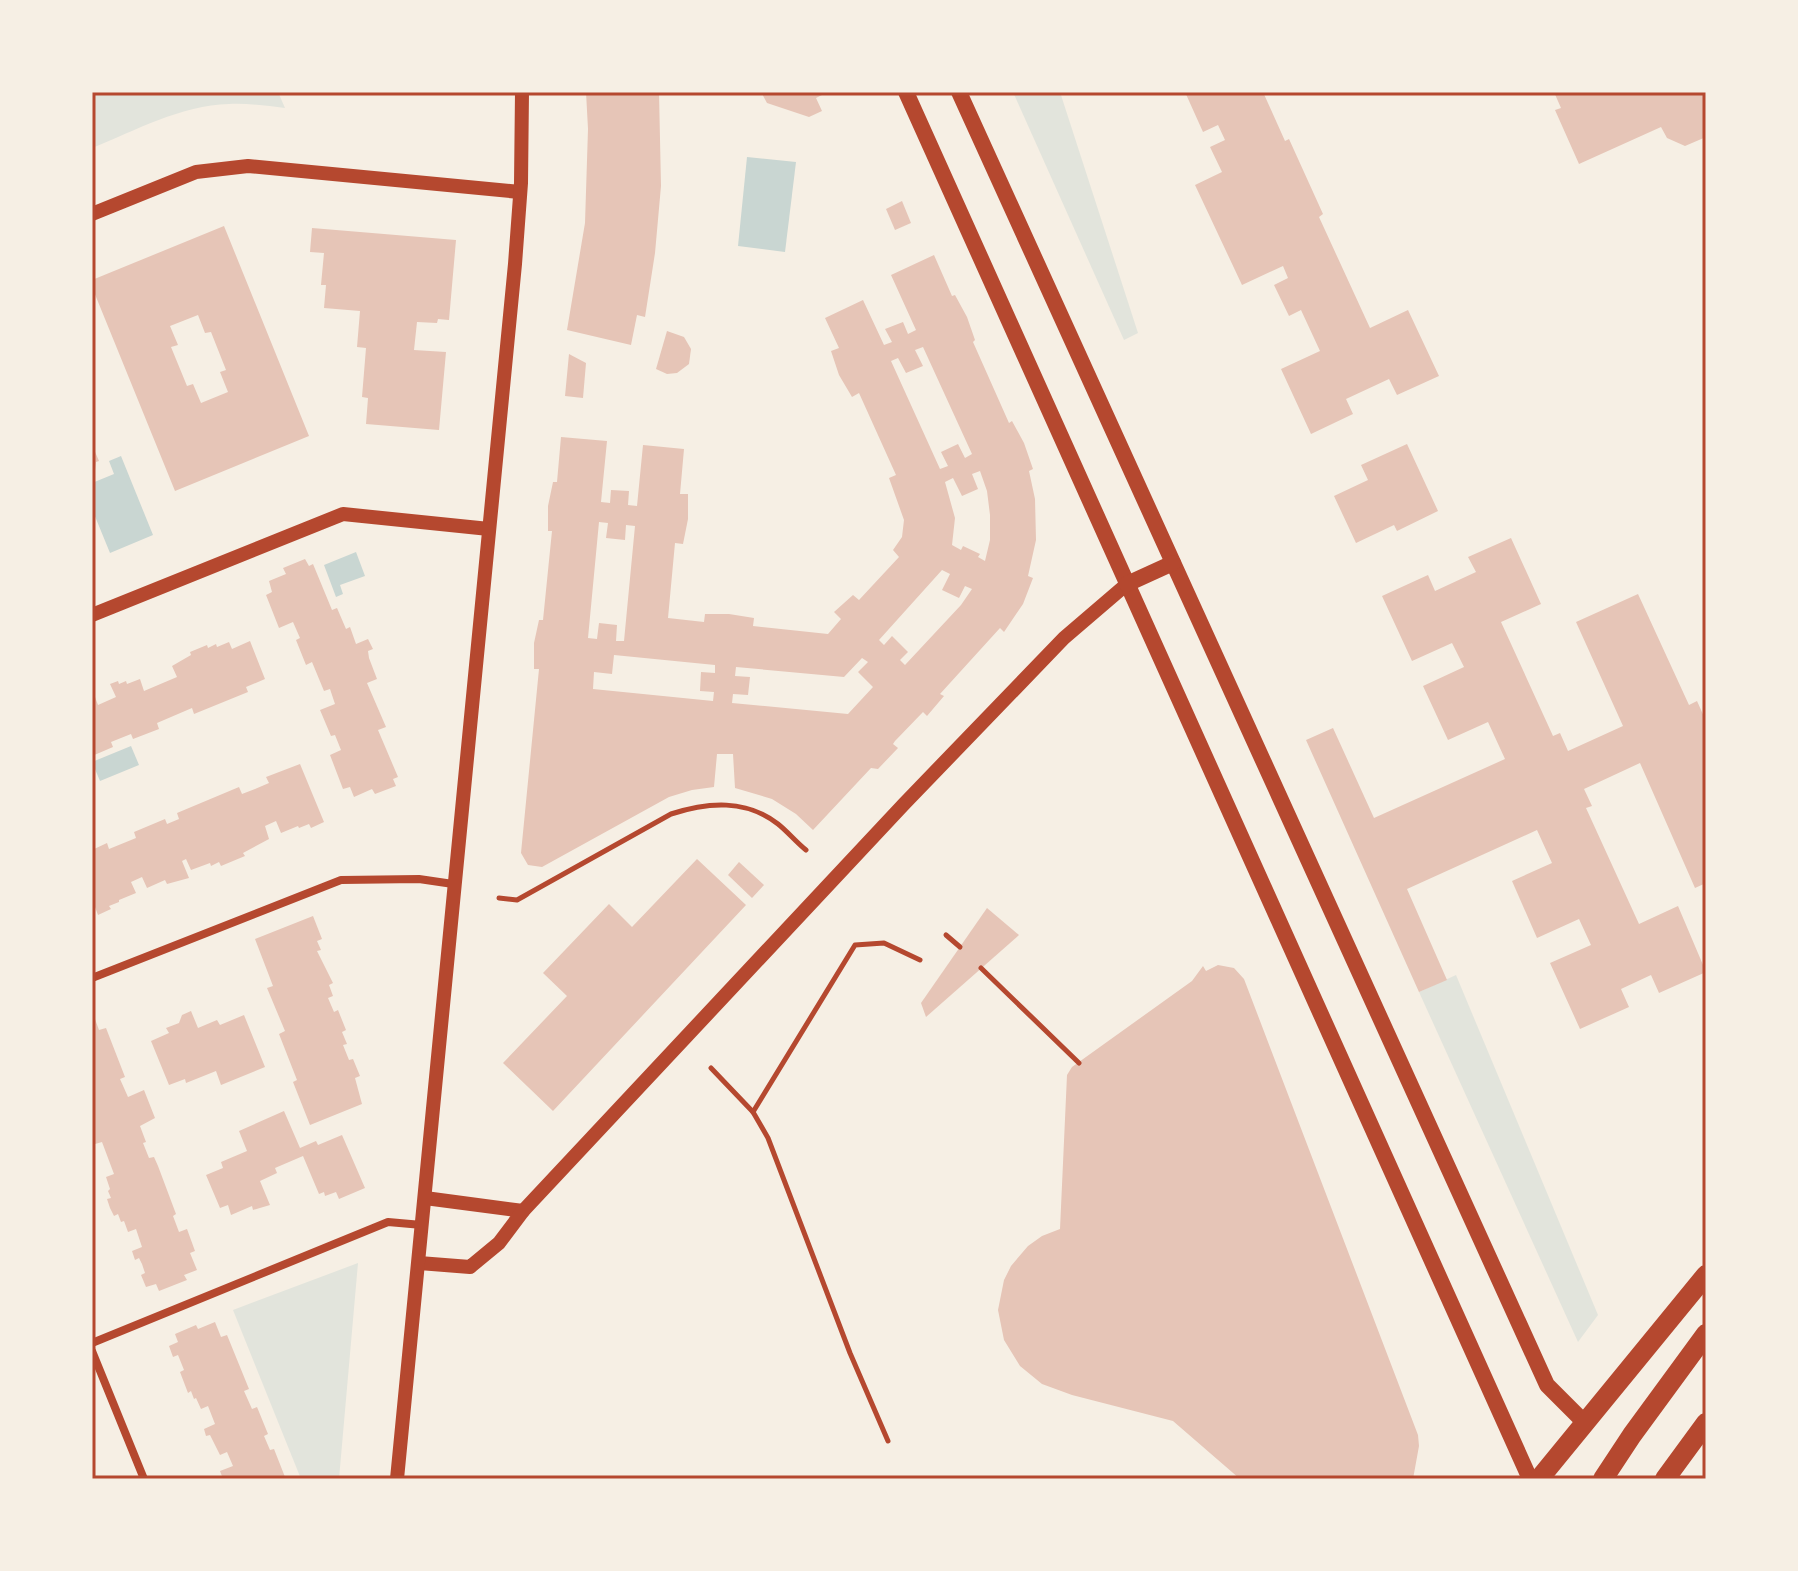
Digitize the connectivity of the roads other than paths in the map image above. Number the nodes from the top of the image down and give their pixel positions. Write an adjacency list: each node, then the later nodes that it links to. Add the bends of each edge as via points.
1 (522, 92): 4 (street)
2 (906, 92): 8 (main road)
3 (959, 92): 7 (main road)
4 (520, 192): 5 (street, via 248,166 196,172); 6 (street)
5 (92, 214)
6 (489, 529): 9 (street, via 343,514); 10 (street)
7 (1173, 563): 8 (main road); 20 (main road, via 1547,1385)
8 (1127, 584): 13 (street, via 1064,638 904,804); 24 (main road)
9 (92, 615)
10 (453, 884): 11 (street, via 341,880); 12 (street)
11 (92, 978)
12 (425, 1198): 13 (street); 14 (street)
13 (523, 1211): 15 (street, via 499,1243 470,1267)
14 (422, 1225): 15 (street); 18 (street, via 388,1222)
15 (419, 1263): 23 (street)
16 (1706, 1275): 20 (main road)
17 (1706, 1334): 26 (main road)
18 (92, 1343)
19 (92, 1351): 22 (street)
20 (1584, 1422): 25 (main road)
21 (1706, 1423): 27 (main road)
22 (144, 1479)
23 (397, 1479)
24 (1530, 1479)
25 (1539, 1479)
26 (1603, 1479)
27 (1665, 1479)

